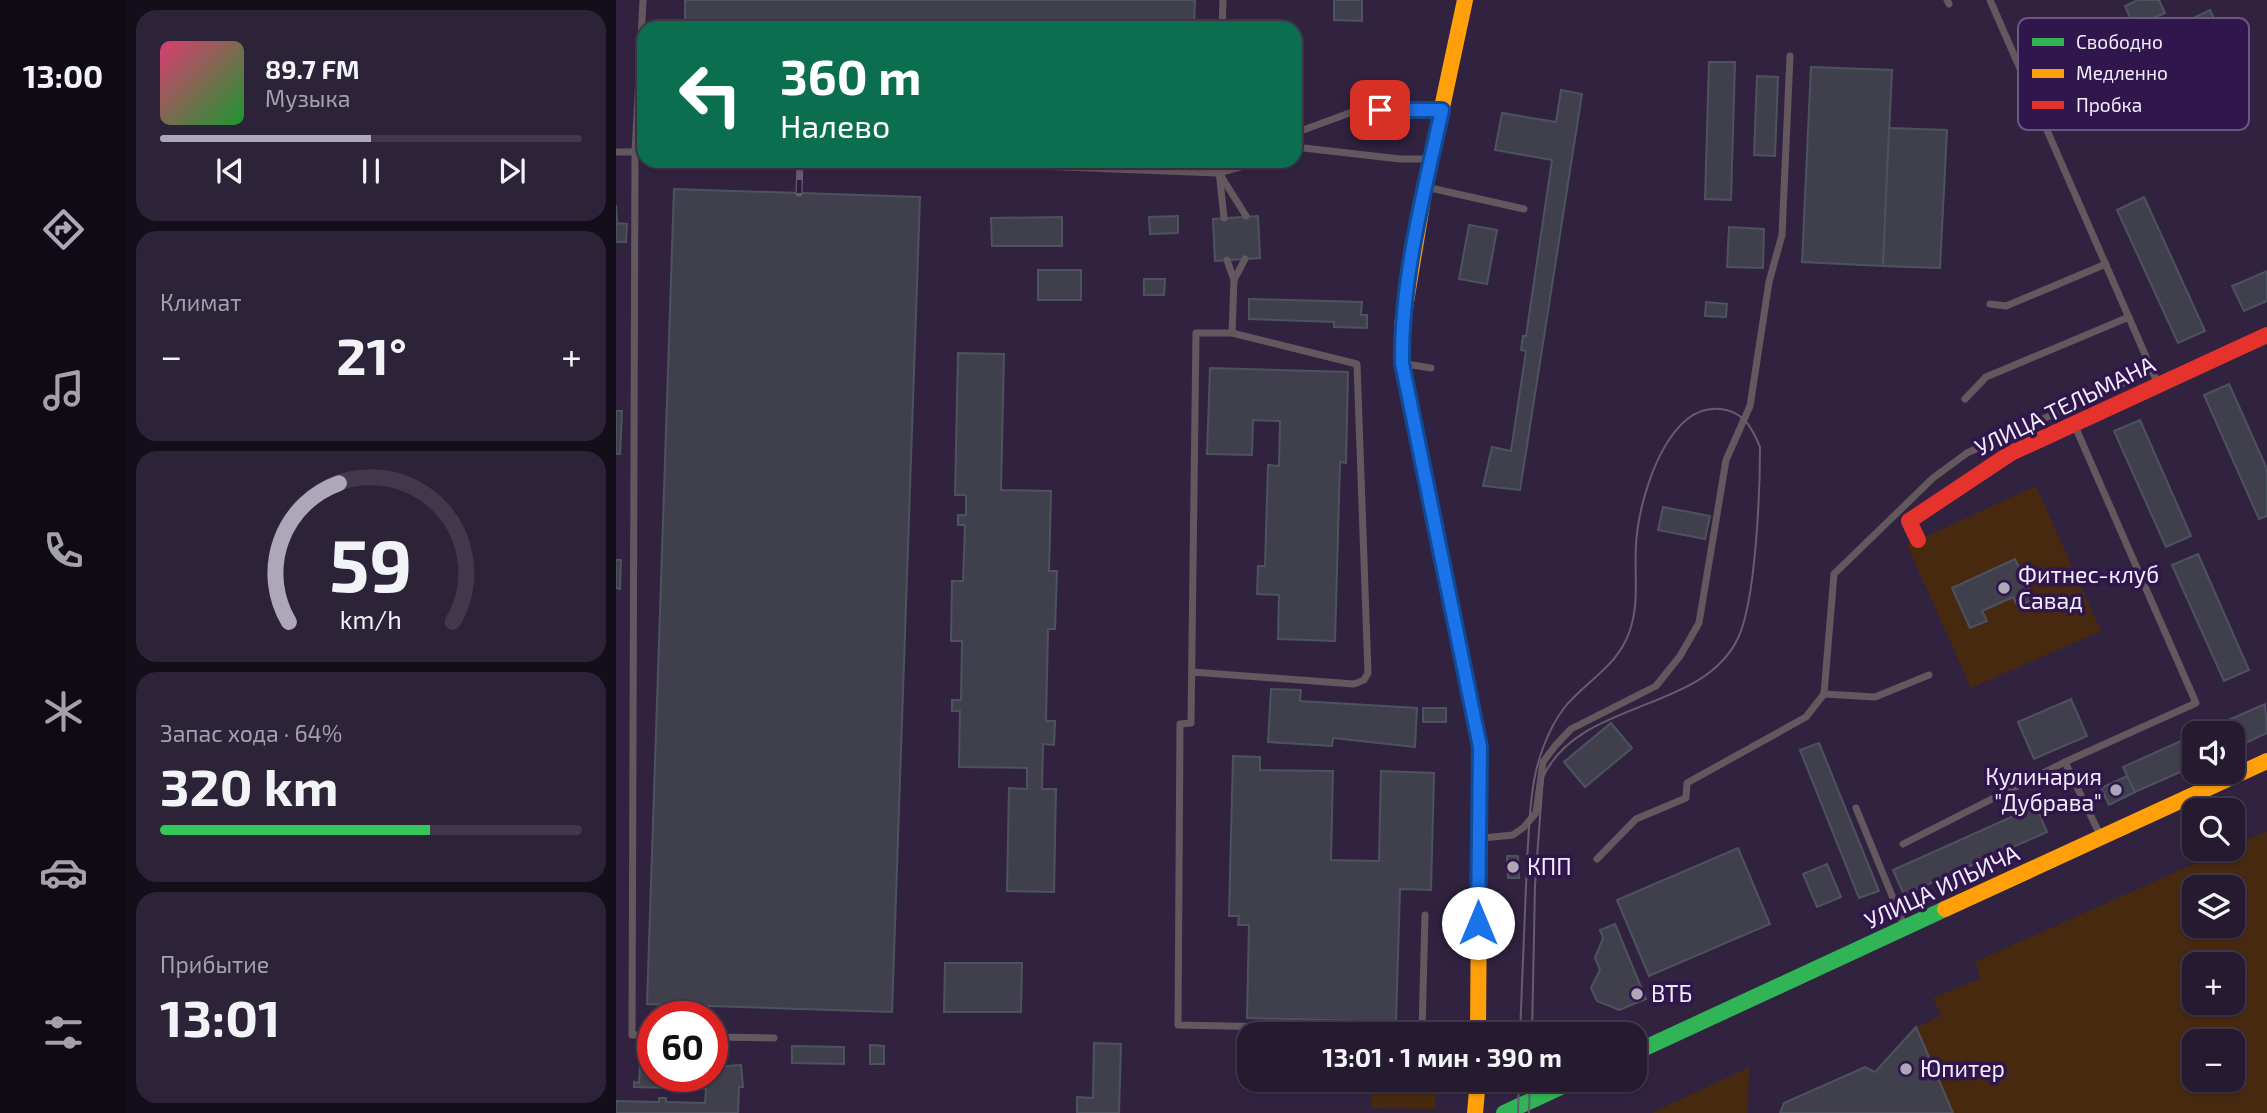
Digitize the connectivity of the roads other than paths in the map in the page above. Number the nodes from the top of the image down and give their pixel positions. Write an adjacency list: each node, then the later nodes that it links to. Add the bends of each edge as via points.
1 (643, 0): 5 (lane)
2 (1223, 0): 6 (lane)
3 (1465, 0): 9 (street)
4 (1990, 0): 8 (lane)
5 (642, 21)
6 (1222, 21)
7 (1790, 56): 45 (lane, via 1782,235 1769,282 1750,406 1726,460 1699,623 1656,686 1571,729 1555,746 1543,762 1536,813 1524,827 1513,835)
8 (2018, 64)
9 (1442, 110): 12 (lane, via 1355,111); 16 (street)
10 (637, 114): 15 (lane)
11 (2047, 130): 27 (lane)
12 (1302, 131)
13 (1302, 148): 16 (lane)
14 (616, 152): 15 (lane)
15 (635, 152): 52 (lane, via 632,1035)
16 (1432, 159): 21 (street)
17 (1087, 168): 20 (lane)
18 (1218, 168): 20 (lane)
19 (1236, 168): 20 (lane)
20 (1218, 173): 23 (lane); 24 (lane)
21 (1425, 187): 22 (lane); 33 (street, via 1402,326)
22 (1524, 209)
23 (1246, 216)
24 (1224, 218)
25 (1245, 259): 28 (lane)
26 (1227, 260): 28 (lane)
27 (2106, 264): 29 (lane, via 2006,306); 30 (lane)
28 (1234, 280): 31 (lane)
29 (1990, 304)
30 (2129, 317): 35 (lane); 36 (lane, via 1986,377)
31 (1232, 333): 39 (lane, via 1196,333); 39 (lane, via 1357,364 1369,666 1364,680 1354,684)
32 (2267, 335): 35 (street, УЛИЦА ТЕЛЬМАНА)
33 (1402, 363): 34 (lane); 45 (street, via 1480,747)
34 (1431, 368)
35 (2155, 377): 37 (street, УЛИЦА ТЕЛЬМАНА); 41 (lane, via 1967,453 1933,478 1834,573)
36 (1965, 399)
37 (2073, 424): 38 (street, УЛИЦА ТЕЛЬМАНА, via 2011,453 1909,520); 43 (lane, via 2196,703)
38 (1918, 540)
39 (1192, 672): 49 (lane, via 1191,723 1180,724 1178,1024 1422,1030)
40 (1929, 675): 41 (lane, via 1875,697)
41 (1824, 694): 48 (lane, via 1806,717 1687,783 1686,798 1636,819)
42 (2267, 761): 46 (street, УЛИЦА ИЛЬИЧА)
43 (2065, 762): 46 (lane); 47 (lane)
44 (1856, 808): 50 (lane)
45 (1478, 839): 51 (street)
46 (2102, 839): 50 (street, УЛИЦА ИЛЬИЧА)
47 (1903, 844)
48 (1597, 859)
49 (1425, 915)
50 (1906, 929): 55 (street, УЛИЦА ИЛЬИЧА)
51 (1478, 1022)
52 (637, 1035)
53 (728, 1037): 54 (lane)
54 (774, 1038)
55 (1647, 1047)
56 (1477, 1092): 58 (street)
57 (1550, 1092): 59 (street)
58 (1475, 1113)
59 (1504, 1113)

